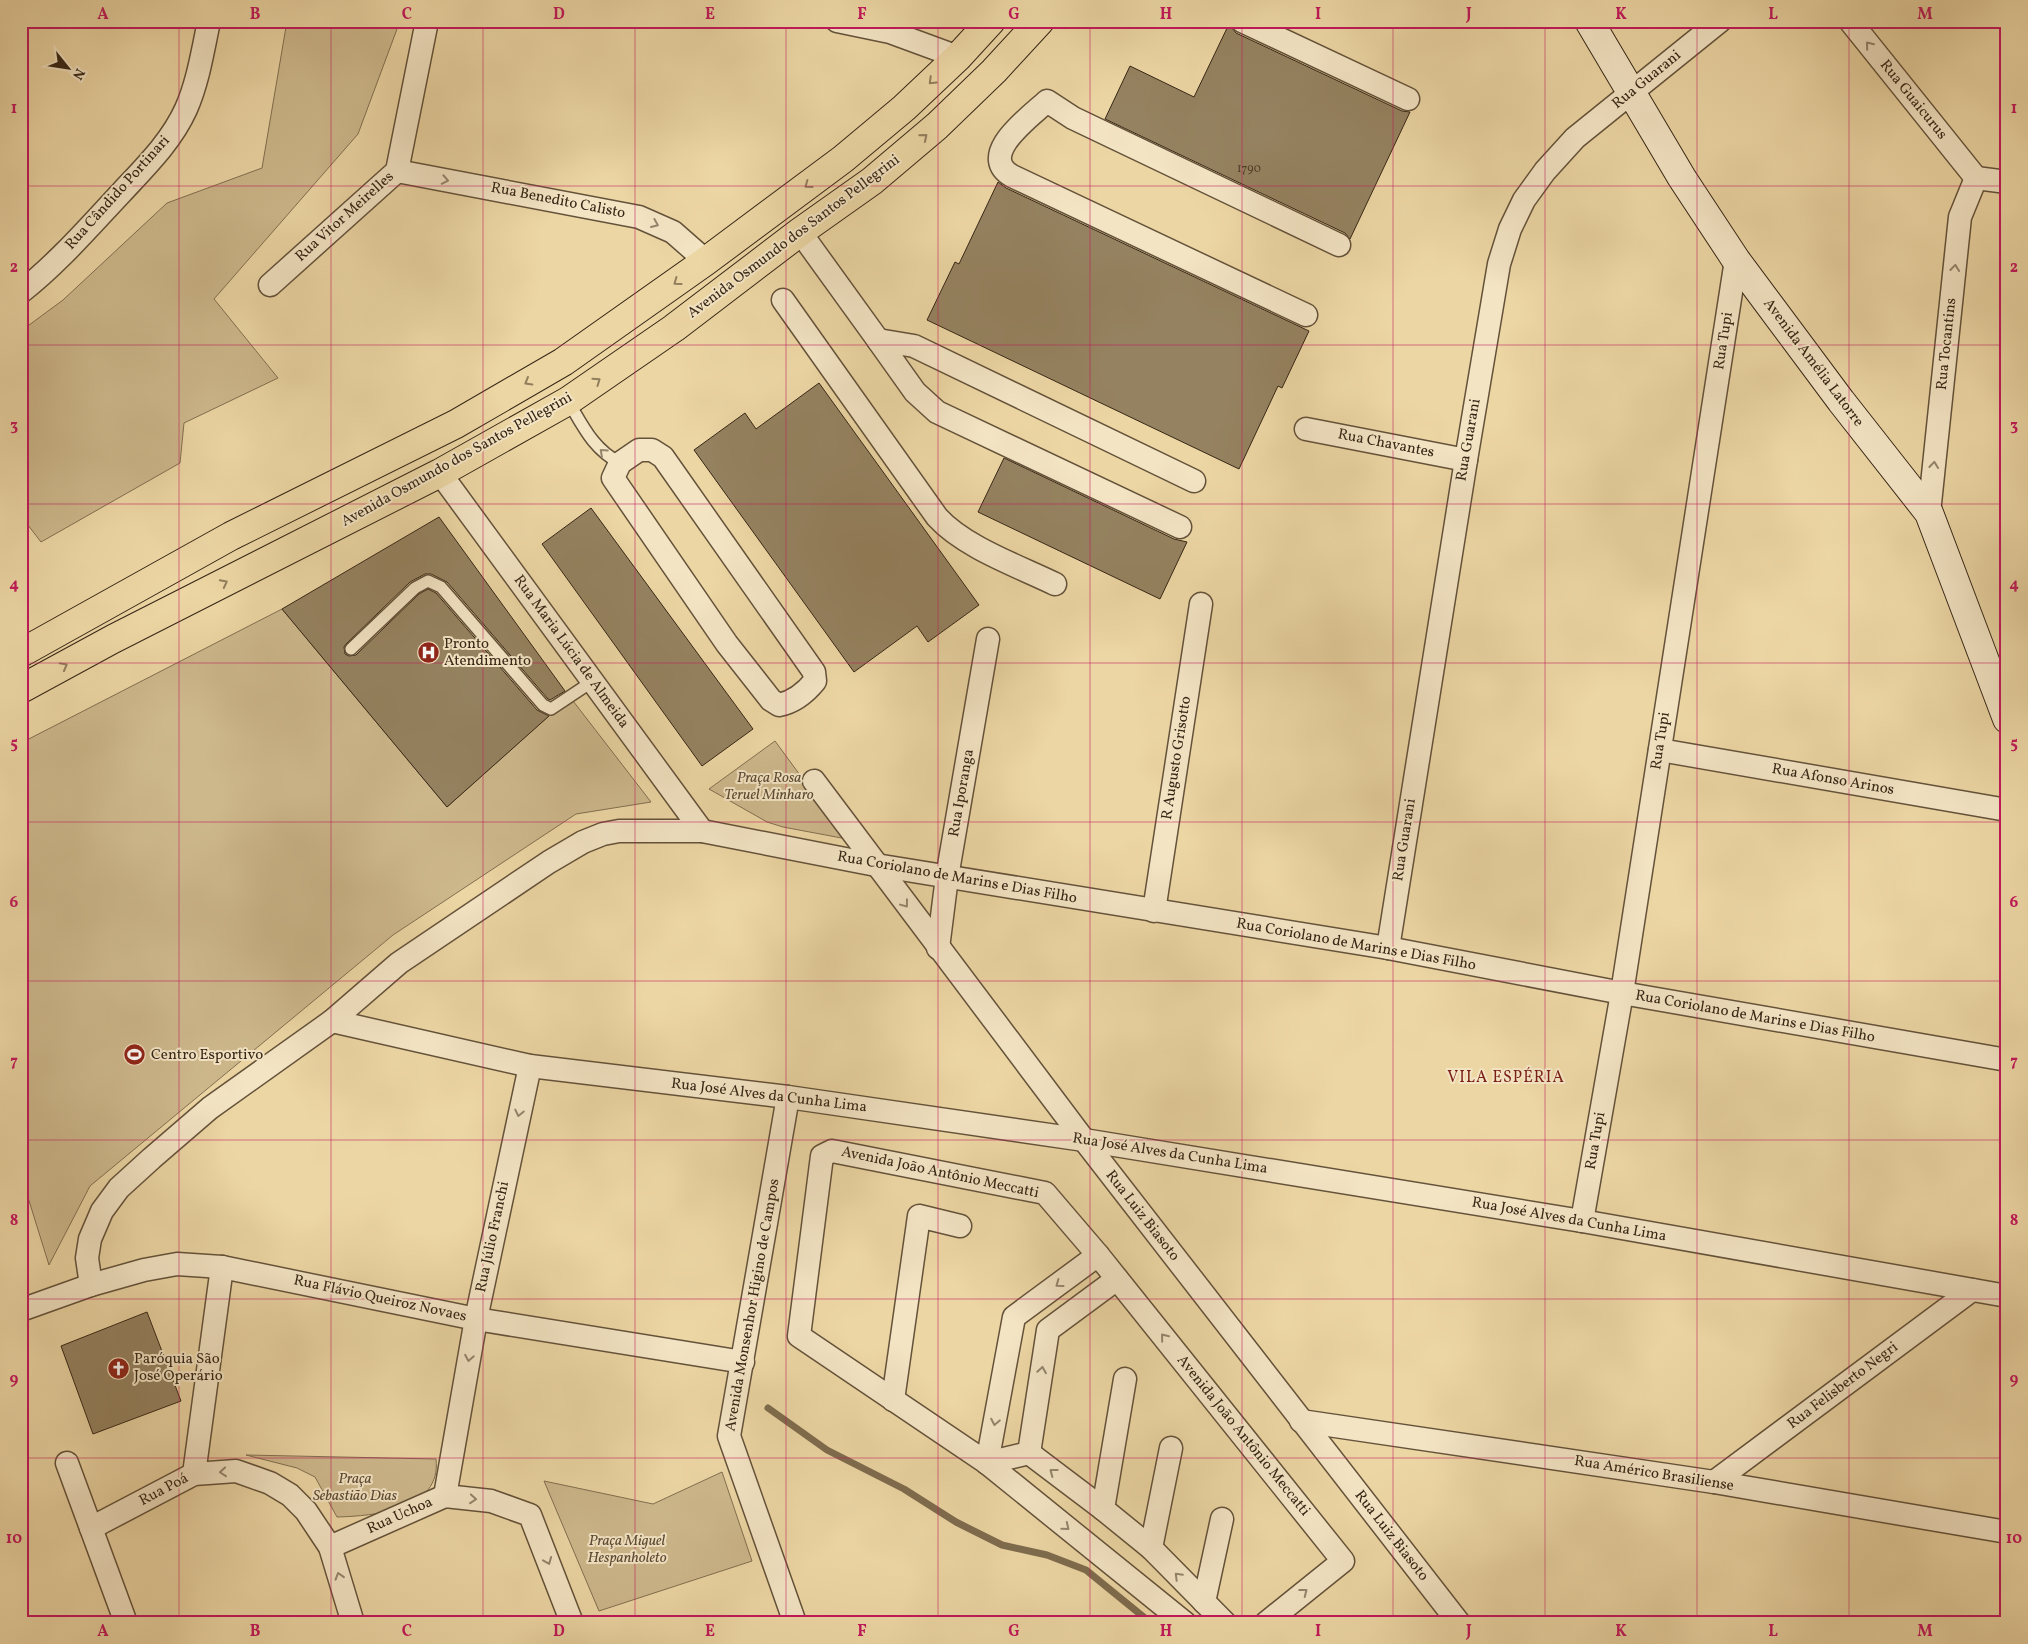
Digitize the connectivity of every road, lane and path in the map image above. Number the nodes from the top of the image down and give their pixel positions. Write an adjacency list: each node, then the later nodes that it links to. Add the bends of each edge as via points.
1 (209, 21): 21 (street, Rua Cândido Portinari, via 186,109 169,141 94,222)
2 (427, 21): 13 (street, Rua Vitor Meirelles)
3 (837, 21): 10 (street, via 890,32)
4 (991, 21): 10 (main road)
5 (1040, 21): 16 (main road, Avenida Osmundo dos Santos Pellegrini, one-way to 5, via 872,181 937,126)
6 (1242, 21): 12 (street)
7 (1589, 21): 11 (main road, Avenida Amélia Latorre)
8 (1720, 21): 11 (street, Rua Guarani)
9 (1850, 21): 14 (street, Rua Guaicurus, one-way to 9)
10 (958, 56): 19 (main road, one-way to 19, via 843,160)
11 (1632, 93): 18 (main road, Avenida Amélia Latorre); 27 (street, Rua Guarani, via 1575,138 1544,171 1524,200 1510,229 1499,264)
12 (1408, 99)
13 (397, 171): 19 (street, Rua Benedito Calisto, one-way to 19, via 638,217 673,232); 20 (street, Rua Vitor Meirelles)
14 (1976, 178): 15 (street); 31 (street, Rua Tocantins, one-way to 14, via 1960,217)
15 (2007, 182)
16 (800, 232): 24 (street); 25 (main road, Avenida Osmundo dos Santos Pellegrini, one-way to 16, via 674,328)
17 (1339, 245): 23 (street, via 1073,118 1047,101 1003,145 999,164 1012,176)
18 (1736, 260): 31 (main road, Avenida Amélia Latorre, via 1841,402); 43 (street, Rua Tupi)
19 (706, 261): 33 (main road, one-way to 33, via 554,367 456,424)
20 (270, 285)
21 (21, 292)
22 (783, 300): 34 (street, via 949,530)
23 (1306, 316)
24 (878, 340): 30 (street, via 914,346); 32 (street, via 915,392 937,412)
25 (568, 401): 28 (lane, one-way to 25, via 598,448); 29 (main road, Avenida Osmundo dos Santos Pellegrini)
26 (1306, 429): 27 (street, Rua Chavantes)
27 (1466, 460): 51 (street, Rua Guarani)
28 (620, 463): 28 (street, via 613,478 727,644 771,700 779,705 790,702 809,688 815,681 814,672 663,458 652,450 639,450)
29 (440, 472): 35 (main road, Avenida Osmundo dos Santos Pellegrini, one-way to 29); 40 (street, Rua Maria Lúcia de Almeida)
30 (1194, 480)
31 (1929, 513): 42 (main road, Avenida Amélia Latorre)
32 (1180, 527)
33 (231, 536): 35 (main road, via 216,555 189,578); 39 (main road)
34 (1055, 584)
35 (192, 600): 41 (main road, Avenida Osmundo dos Santos Pellegrini, one-way to 35)
36 (1201, 604): 49 (street, R Augusto Grisotto)
37 (988, 639): 48 (street, Rua Iporanga)
38 (351, 649): 40 (lane, via 415,588 428,581 441,587 544,705 551,709)
39 (21, 653)
40 (593, 681): 46 (street, Rua Maria Lúcia de Almeida)
41 (21, 689)
42 (2007, 719)
43 (1660, 750): 45 (street, Rua Afonso Arinos); 52 (street, Rua Tupi)
44 (814, 781): 47 (street, Rua Luiz Biasoto)
45 (2007, 810)
46 (702, 831): 47 (street, Rua Coriolano de Marins e Dias Filho); 53 (street, Rua Coriolano de Marins e Dias Filho, via 619,831 583,842 399,963)
47 (876, 865): 48 (street, Rua Coriolano de Marins e Dias Filho); 50 (street, Rua Luiz Biasoto, one-way to 50)
48 (947, 876): 49 (street, Rua Coriolano de Marins e Dias Filho); 50 (street, Rua Iporanga)
49 (1154, 911): 51 (street, Rua Coriolano de Marins e Dias Filho)
50 (938, 948): 57 (street, Rua Luiz Biasoto)
51 (1388, 948): 52 (street, Rua Coriolano de Marins e Dias Filho)
52 (1622, 994): 54 (street, Rua Coriolano de Marins e Dias Filho); 58 (street, Rua Tupi)
53 (332, 1021): 55 (street, Rua José Alves da Cunha Lima); 63 (street, Rua Coriolano de Marins e Dias Filho, via 210,1108 119,1188 102,1211 90,1239)
54 (2007, 1060)
55 (530, 1066): 56 (street, Rua José Alves da Cunha Lima); 67 (street, Rua Júlio Franchi, one-way to 67)
56 (788, 1097): 57 (street, Rua José Alves da Cunha Lima); 68 (street, Avenida Monsenhor Higino de Campos)
57 (1084, 1140): 58 (street, Rua José Alves da Cunha Lima); 71 (street, Rua Luiz Biasoto)
58 (1582, 1221): 64 (street, Rua José Alves da Cunha Lima)
59 (960, 1226): 70 (street, via 920,1216)
60 (1098, 1255): 62 (street, Avenida João Antônio Meccatti); 70 (street, Avenida João Antônio Meccatti, via 1045,1193 832,1151 822,1156 799,1336); 75 (street, one-way to 75, via 1014,1317)
61 (222, 1267): 63 (street, Rua Flávio Queiroz Novaes, via 177,1264); 67 (street, Rua Flávio Queiroz Novaes); 76 (street)
62 (1117, 1279): 73 (street, one-way to 62, via 1048,1330); 92 (street, Avenida João Antônio Meccatti, one-way to 62, via 1343,1561)
63 (91, 1285): 66 (street, Rua Flávio Queiroz Novaes)
64 (1972, 1290): 65 (street, Rua José Alves da Cunha Lima); 77 (street, Rua Felisberto Negri)
65 (2007, 1296)
66 (21, 1310)
67 (476, 1319): 68 (street, Rua Flávio Queiroz Novaes); 78 (street, Rua Júlio Franchi, one-way to 78)
68 (743, 1362): 89 (street, Avenida Monsenhor Higino de Campos, via 729,1436)
69 (1125, 1379): 79 (street)
70 (892, 1400): 75 (street, Avenida João Antônio Meccatti)
71 (1301, 1421): 77 (street, Rua Américo Brasiliense); 93 (street, Rua Luiz Biasoto)
72 (1170, 1448): 84 (street)
73 (1029, 1453): 75 (street); 79 (street, one-way to 73)
74 (68, 1463): 81 (street)
75 (987, 1463): 90 (street, Avenida João Antônio Meccatti, one-way to 90)
76 (194, 1474): 81 (street, Rua Poá); 83 (street, Rua Poá, one-way to 76, via 306,1511 290,1495 270,1483 236,1471)
77 (1714, 1482): 82 (street, Rua Américo Brasiliense)
78 (444, 1496): 83 (street, Rua Uchoa); 88 (street, Rua Uchoa, one-way to 88, via 491,1501 530,1515)
79 (1103, 1509): 84 (street)
80 (1222, 1519): 85 (street)
81 (91, 1528): 86 (street)
82 (2007, 1532)
83 (330, 1547): 87 (street, Rua Poá, one-way to 83)
84 (1151, 1548): 85 (street, one-way to 84)
85 (1204, 1602): 91 (street)
86 (126, 1623)
87 (353, 1623)
88 (572, 1623)
89 (795, 1623)
90 (1185, 1623)
91 (1224, 1623)
92 (1266, 1623)
93 (1459, 1623)

